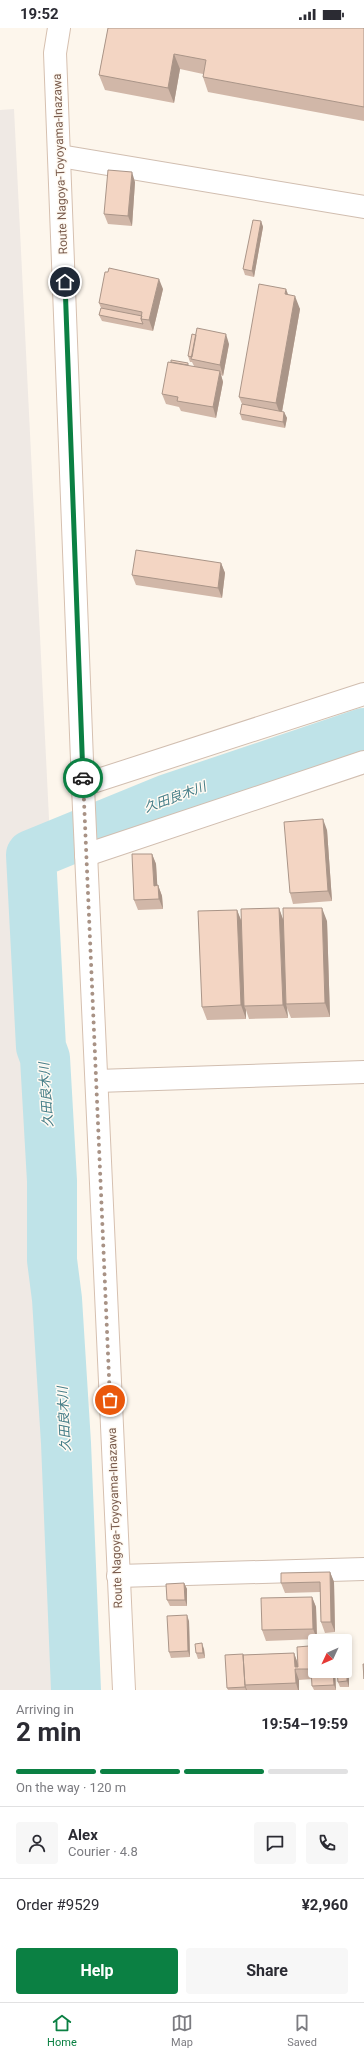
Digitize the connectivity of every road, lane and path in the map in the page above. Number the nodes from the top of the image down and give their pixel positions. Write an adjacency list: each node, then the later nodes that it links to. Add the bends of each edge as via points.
1 (59, 28): 2 (main road, Route Nagoya-Toyoyama-Inazawa, via 56,53)
2 (60, 156): 3 (main road); 6 (main road, Route Nagoya-Toyoyama-Inazawa)
3 (364, 207)
4 (364, 694): 6 (main road)
5 (364, 762): 7 (main road)
6 (83, 786): 7 (main road, Route Nagoya-Toyoyama-Inazawa)
7 (86, 854): 9 (main road, Route Nagoya-Toyoyama-Inazawa)
8 (364, 1072): 9 (main road)
9 (97, 1081): 11 (main road, Route Nagoya-Toyoyama-Inazawa)
10 (364, 1569): 11 (main road)
11 (118, 1576): 12 (main road, Route Nagoya-Toyoyama-Inazawa)
12 (124, 1690)

